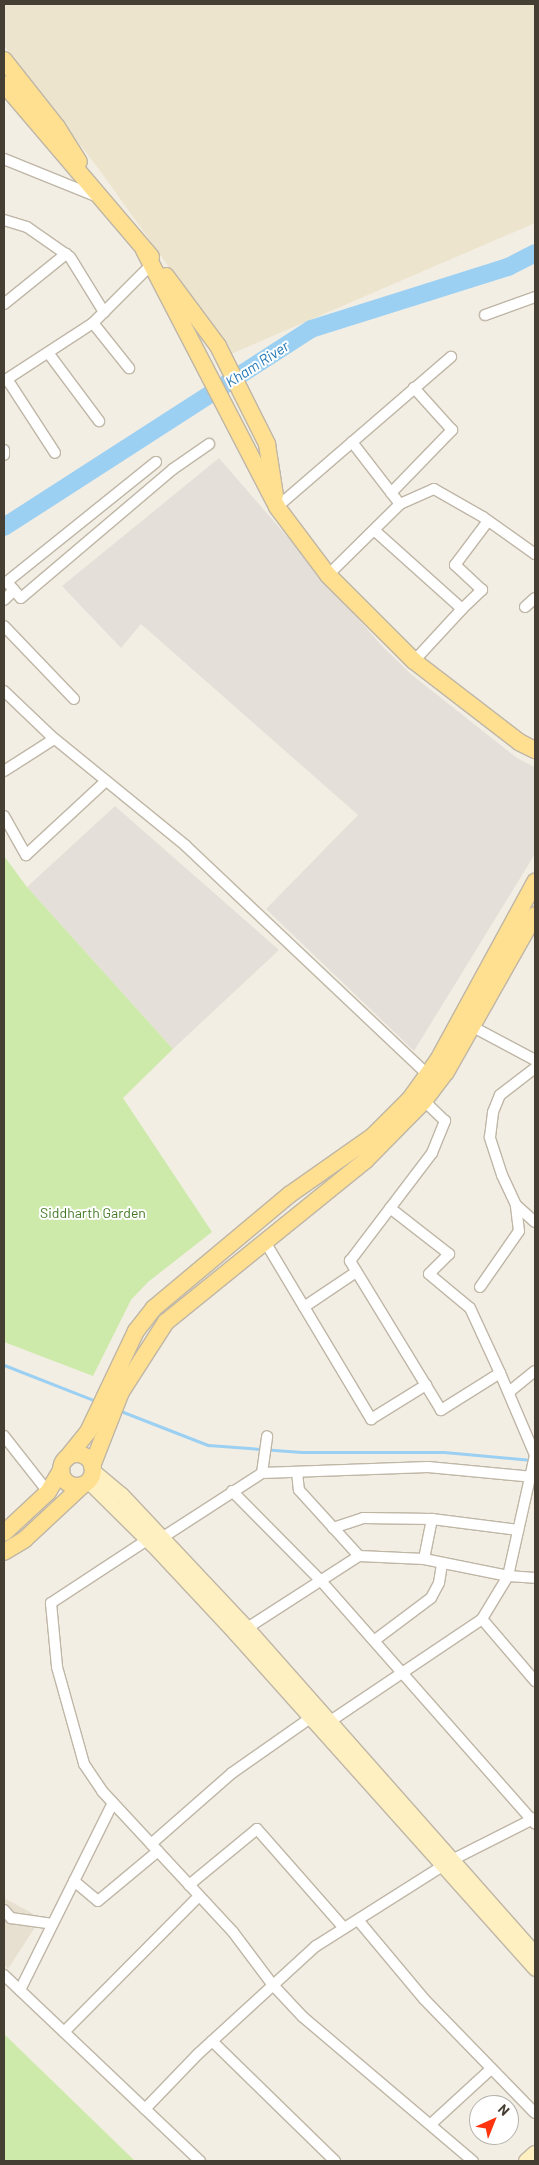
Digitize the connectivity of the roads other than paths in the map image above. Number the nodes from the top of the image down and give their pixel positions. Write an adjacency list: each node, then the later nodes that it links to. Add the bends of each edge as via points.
1 (4, 60): 4 (main road, via 57,127)
2 (4, 84): 4 (main road)
3 (4, 159): 4 (street)
4 (102, 198): 7 (main road)
5 (4, 220): 6 (street, via 27,227)
6 (66, 254): 9 (street); 10 (street)
7 (148, 257): 10 (street); 27 (main road); 27 (main road, via 218,346 267,444)
8 (535, 297): 11 (street)
9 (4, 304)
10 (104, 312): 12 (street)
11 (485, 315)
12 (93, 323): 13 (street); 15 (street)
13 (49, 354): 16 (street); 18 (street)
14 (450, 357): 17 (street)
15 (129, 368)
16 (5, 380): 22 (street)
17 (414, 388): 19 (street); 25 (street, via 452,430)
18 (99, 421)
19 (352, 442): 25 (street); 27 (street)
20 (209, 444): 32 (street, via 173,469 21,598)
21 (4, 450): 23 (street)
22 (55, 453)
23 (4, 455)
24 (156, 462): 32 (street, via 7,582)
25 (391, 493): 26 (street)
26 (400, 504): 28 (street, via 434,489); 29 (street)
27 (277, 506): 31 (main road)
28 (488, 521): 30 (street); 36 (street, via 455,565 482,590)
29 (374, 530): 31 (street); 36 (street)
30 (535, 554)
31 (328, 575): 38 (main road)
32 (14, 590): 34 (street)
33 (535, 598): 35 (street)
34 (4, 600)
35 (525, 607)
36 (462, 609): 38 (street)
37 (4, 626): 40 (street)
38 (414, 661): 42 (main road, via 519,742)
39 (4, 691): 41 (street)
40 (74, 699)
41 (54, 739): 43 (street); 44 (street)
42 (535, 750)
43 (4, 771)
44 (106, 781): 45 (street, via 26,855); 51 (street, via 186,846)
45 (4, 816)
46 (535, 882): 51 (main road)
47 (535, 915): 48 (main road)
48 (473, 1027): 49 (street); 52 (main road)
49 (535, 1060)
50 (535, 1068): 53 (street, via 500,1095 493,1112 490,1137)
51 (427, 1074): 63 (main road, via 410,1099 374,1136 288,1195 154,1308 136,1331)
52 (424, 1101): 54 (street, via 445,1121 432,1153); 56 (main road, via 365,1161)
53 (516, 1205): 55 (street); 58 (street, via 519,1231)
54 (390, 1208): 57 (street, via 350,1261); 61 (street, via 449,1254 430,1274 470,1308)
55 (535, 1222)
56 (264, 1240): 59 (street); 63 (main road, via 166,1322)
57 (356, 1272): 59 (street); 62 (street)
58 (480, 1287)
59 (304, 1307): 62 (street, via 371,1419)
60 (535, 1371): 64 (street)
61 (500, 1374): 62 (street, via 442,1410); 64 (street)
62 (426, 1385)
63 (115, 1390): 65 (main road)
64 (509, 1392): 68 (street)
65 (94, 1435): 69 (main road); 72 (main road)
66 (4, 1436): 75 (street)
67 (267, 1436): 71 (street)
68 (535, 1455): 73 (street)
69 (64, 1464): 72 (main road, via 81,1455); 72 (main road, via 68,1483); 75 (main road)
70 (297, 1472): 71 (street); 73 (street, via 428,1466); 77 (street, via 299,1490)
71 (262, 1473): 74 (street)
72 (89, 1475): 80 (street, via 122,1495); 81 (main road, via 24,1540)
73 (533, 1476): 78 (street)
74 (232, 1491): 80 (street); 87 (street)
75 (48, 1492): 79 (main road)
76 (432, 1519): 77 (street, via 363,1518); 78 (street); 83 (street)
77 (333, 1528): 82 (street)
78 (518, 1530): 85 (street)
79 (4, 1533)
80 (153, 1541): 89 (street); 95 (street, via 51,1603 57,1667 84,1764)
81 (4, 1552)
82 (359, 1556): 83 (street); 87 (street)
83 (424, 1559): 84 (street)
84 (442, 1563): 85 (street); 90 (street, via 439,1583 431,1598)
85 (508, 1576): 86 (street); 88 (street)
86 (535, 1578)
87 (322, 1582): 89 (street); 90 (street)
88 (482, 1619): 91 (street); 92 (street)
89 (242, 1631): 93 (street); 94 (street)
90 (375, 1640): 91 (street)
91 (404, 1673): 94 (street); 96 (street)
92 (535, 1681)
93 (310, 1719): 97 (street, via 232,1773); 98 (street)
94 (329, 1722): 98 (street)
95 (113, 1803): 97 (street); 99 (street)
96 (534, 1821): 98 (street)
97 (154, 1848): 99 (street, via 98,1901); 100 (street)
98 (447, 1863): 103 (street); 106 (street); 107 (street)
99 (74, 1881): 104 (street)
100 (188, 1885): 101 (street); 105 (street, via 257,1830)
101 (199, 1896): 109 (street, via 233,1932); 111 (street)
102 (4, 1910): 104 (street, via 12,1918)
103 (358, 1920): 105 (street); 113 (street, via 424,1999)
104 (53, 1924): 110 (street)
105 (344, 1928): 109 (street, via 316,1946)
106 (535, 1953)
107 (535, 1969)
108 (4, 1975): 110 (street)
109 (272, 1984): 112 (street); 116 (street, via 303,2017)
110 (20, 1990): 111 (street)
111 (64, 2032): 114 (street)
112 (212, 2041): 114 (street); 119 (street)
113 (491, 2069): 115 (street); 116 (street)
114 (145, 2109): 118 (street)
115 (535, 2112)
116 (431, 2124): 120 (street)
117 (535, 2153): 121 (street)
118 (200, 2161)
119 (335, 2161)
120 (473, 2161)
121 (526, 2161)

